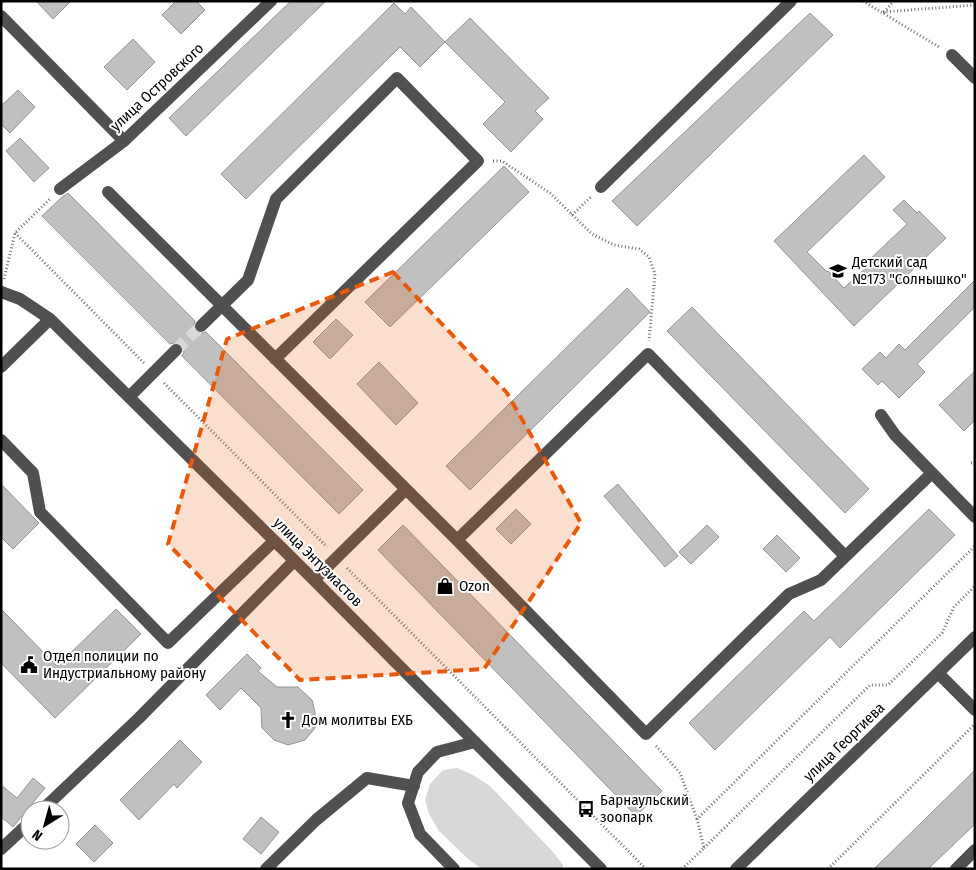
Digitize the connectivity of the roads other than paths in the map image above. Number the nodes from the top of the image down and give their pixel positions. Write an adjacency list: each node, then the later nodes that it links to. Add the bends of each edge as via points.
1 (272, 1): 6 (street, улица Островского)
2 (791, 1): 7 (street)
3 (1, 16): 6 (street)
4 (952, 55): 5 (street)
5 (975, 78)
6 (124, 141): 8 (street, улица Островского)
7 (601, 187)
8 (60, 189)
9 (108, 192): 11 (street)
10 (2, 288): 12 (street, улица Энтузиастов)
11 (222, 306): 13 (street); 15 (street); 15 (street, via 248,280 276,200 397,78 478,161)
12 (50, 319): 16 (street); 17 (street, улица Энтузиастов)
13 (200, 326)
14 (176, 350): 17 (street)
15 (275, 359): 21 (street)
16 (1, 367)
17 (129, 397): 24 (street, улица Энтузиастов)
18 (881, 415): 20 (street, via 895,435)
19 (1, 440): 24 (street, via 33,473 40,512 168,643)
20 (932, 473): 22 (street); 25 (street)
21 (405, 490): 23 (street); 27 (street)
22 (975, 517)
23 (457, 540): 25 (street, via 646,734 789,594 821,580); 25 (street, via 648,354)
24 (274, 541): 26 (street, улица Энтузиастов)
25 (845, 556)
26 (294, 561): 27 (street, улица Энтузиастов); 33 (street, via 139,718)
27 (314, 580): 31 (street, улица Энтузиастов)
28 (975, 637): 29 (street, улица Георгиева)
29 (938, 673): 30 (street); 40 (street, улица Георгиева)
30 (975, 710)
31 (475, 742): 32 (street, via 437,752 418,772); 39 (street, улица Энтузиастов)
32 (414, 786): 37 (street, via 367,778 316,820); 38 (street, via 408,803 420,834)
33 (53, 800)
34 (20, 831): 35 (street)
35 (1, 849)
36 (975, 850): 41 (street)
37 (266, 869)
38 (454, 869)
39 (601, 869)
40 (736, 869)
41 (956, 869)

